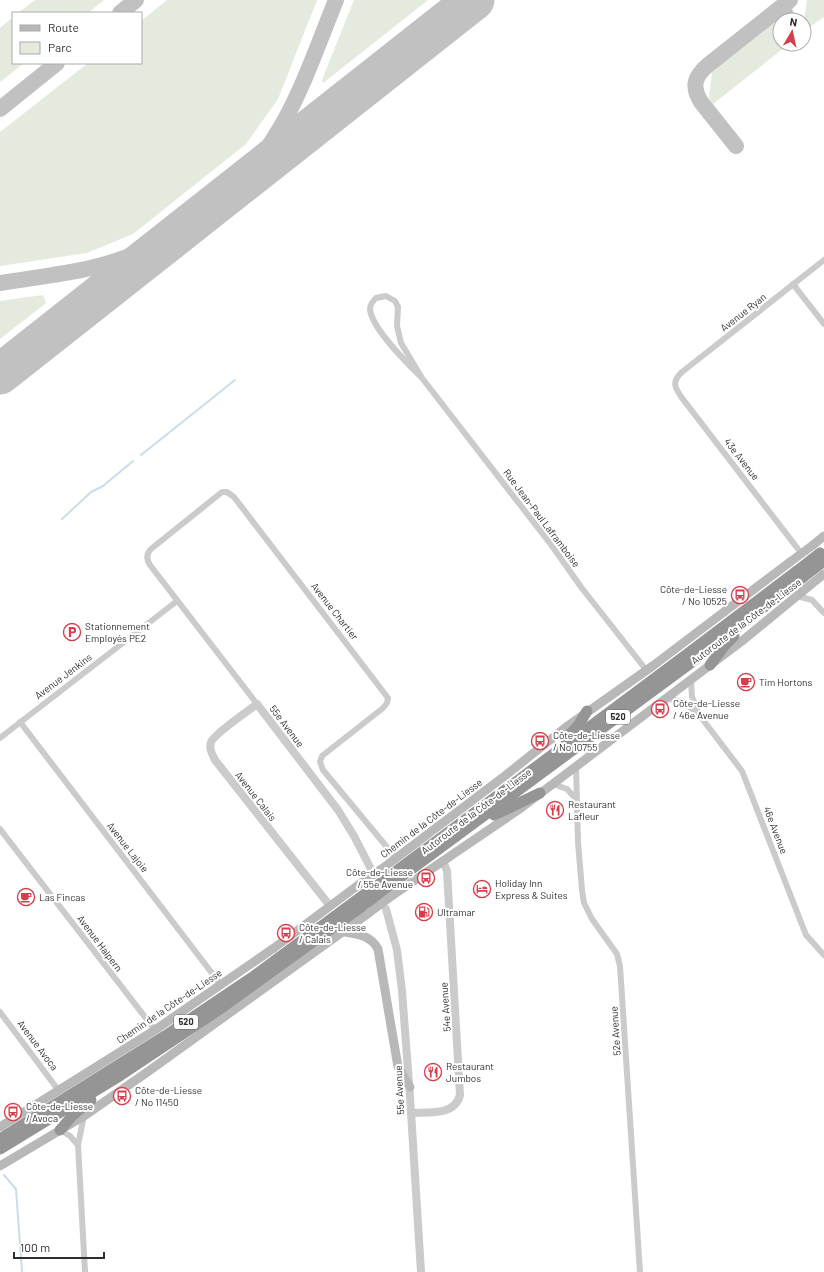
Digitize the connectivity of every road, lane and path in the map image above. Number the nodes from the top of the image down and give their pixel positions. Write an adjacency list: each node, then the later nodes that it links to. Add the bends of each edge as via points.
1 (824, 260): 2 (street, Avenue Ryan)
2 (793, 284): 3 (street); 5 (street, Avenue Ryan, via 682,372)
3 (824, 324)
4 (422, 378): 4 (street, Rue Jean-Paul Laframboise, via 401,343 397,326 397,304 390,297 376,298 371,306 371,315 395,350); 16 (street, Rue Jean-Paul Laframboise)
5 (675, 381): 7 (street, 43e Avenue, via 679,393)
6 (824, 536): 8 (main road, Chemin de la Côte-de-Liesse)
7 (798, 549)
8 (820, 552): 9 (highway, Autoroute de la Côte-de-Liesse / 520, bridge); 9 (main road, Chemin de la Côte-de-Liesse, bridge)
9 (799, 574): 10 (main road, Chemin de la Côte-de-Liesse, bridge); 11 (main road, Chemin de la Côte-de-Liesse); 13 (highway, Autoroute de la Côte-de-Liesse / 520); 16 (main road, Chemin de la Côte-de-Liesse); 24 (highway, Autoroute de la Côte-de-Liesse / 520)
10 (824, 574)
11 (797, 596): 14 (street, via 812,600); 15 (main road, Chemin de la Côte-de-Liesse)
12 (177, 601): 19 (street, 55e Avenue); 22 (street, Avenue Jenkins); 31 (street, Avenue Chartier, via 147,560 148,552 218,494 230,493 388,698 383,708 322,756 320,762 323,770)
13 (765, 606): 15 (highway, via 725,645); 29 (highway, Autoroute de la Côte-de-Liesse / 520)
14 (824, 613)
15 (710, 665): 17 (main road, Chemin de la Côte-de-Liesse)
16 (647, 671): 20 (main road, Chemin de la Côte-de-Liesse)
17 (691, 680): 18 (main road, Chemin de la Côte-de-Liesse); 21 (street, 46e Avenue, via 692,697)
18 (667, 698): 21 (street, 46e Avenue, via 684,703); 25 (main road, Chemin de la Côte-de-Liesse)
19 (257, 704): 33 (street, 55e Avenue, via 338,810); 36 (street, Avenue Calais, via 215,736 211,742 211,751 219,765)
20 (587, 711): 24 (highway, via 578,726); 31 (main road, Chemin de la Côte-de-Liesse)
21 (700, 716): 39 (street, 46e Avenue, via 742,771 806,935)
22 (20, 722): 23 (street, Avenue Jenkins); 40 (street, Avenue Lajoie)
23 (0, 738)
24 (541, 762): 34 (highway, Autoroute de la Côte-de-Liesse / 520)
25 (576, 766): 26 (main road, Chemin de la Côte-de-Liesse); 28 (street, 52e Avenue)
26 (553, 784): 27 (main road, Chemin de la Côte-de-Liesse); 28 (street, via 567,789)
27 (540, 793): 29 (highway); 32 (main road, Chemin de la Côte-de-Liesse, via 508,818)
28 (576, 799): 56 (street, 52e Avenue, via 584,903 617,954 620,966)
29 (470, 826): 34 (highway, Autoroute de la Côte-de-Liesse / 520)
30 (0, 829): 42 (street, Avenue Halpern)
31 (396, 858): 34 (main road, Chemin de la Côte-de-Liesse)
32 (443, 861): 34 (main road, Chemin de la Côte-de-Liesse); 46 (street, 54e Avenue, via 447,871 460,1095 456,1104 449,1110)
33 (371, 869)
34 (388, 882): 35 (highway, Autoroute de la Côte-de-Liesse / 520, bridge); 36 (main road, Chemin de la Côte-de-Liesse, bridge, via 362,883)
35 (368, 903): 38 (main road); 43 (highway, Autoroute de la Côte-de-Liesse / 520, via 220,1009); 50 (highway, Autoroute de la Côte-de-Liesse / 520, via 94,1082)
36 (330, 906): 40 (main road, Chemin de la Côte-de-Liesse)
37 (386, 909): 44 (street, 55e Avenue, via 397,950)
38 (345, 932): 44 (main road, via 367,937 378,949 398,1067); 47 (main road)
39 (824, 956)
40 (221, 985): 42 (main road, Chemin de la Côte-de-Liesse)
41 (0, 1012): 45 (street, Avenue Avoca)
42 (155, 1030): 45 (main road, Chemin de la Côte-de-Liesse)
43 (121, 1075): 49 (highway, via 73,1115); 52 (highway, Autoroute de la Côte-de-Liesse / 520)
44 (410, 1087): 46 (street, 55e Avenue)
45 (59, 1091): 48 (main road, Chemin de la Côte-de-Liesse)
46 (411, 1113): 55 (street, 55e Avenue)
47 (84, 1116): 49 (main road); 51 (street)
48 (0, 1127)
49 (60, 1130): 51 (street); 53 (main road)
50 (0, 1139)
51 (78, 1145): 54 (street)
52 (0, 1150)
53 (0, 1166)
54 (85, 1272)
55 (420, 1272)
56 (640, 1272)

